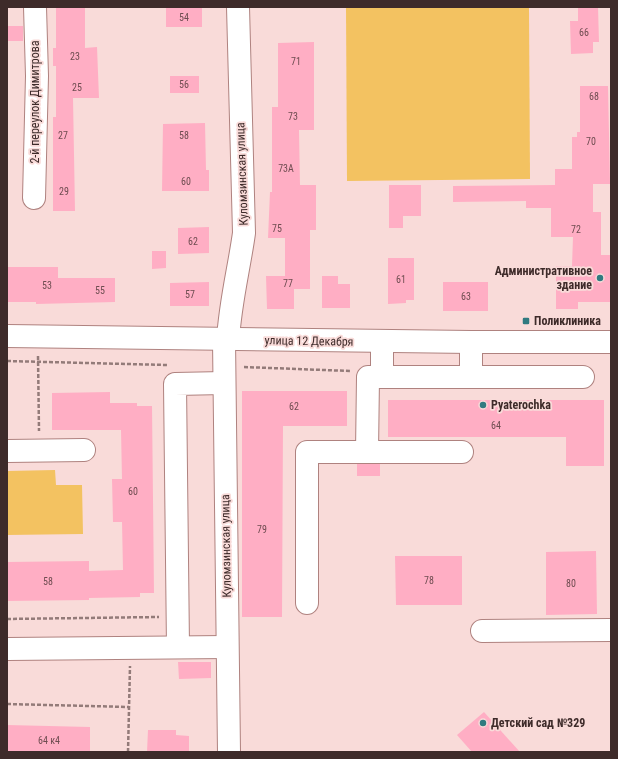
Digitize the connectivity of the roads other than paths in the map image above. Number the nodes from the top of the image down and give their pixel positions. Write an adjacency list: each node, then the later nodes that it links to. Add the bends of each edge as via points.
1 (35, 7): 3 (street, 2-й переулок Димитрова, via 37,76)
2 (238, 7): 5 (street, Куломзинская улица, via 244,233)
3 (34, 198)
4 (7, 336): 5 (street, улица 12 Декабря)
5 (226, 340): 6 (street, улица 12 Декабря); 12 (street, Куломзинская улица)
6 (382, 341): 7 (street, улица 12 Декабря); 9 (street)
7 (471, 342): 8 (street, улица 12 Декабря); 10 (street)
8 (611, 342)
9 (382, 377): 10 (street); 15 (street, via 368,377)
10 (471, 377): 11 (street)
11 (583, 377)
12 (224, 383): 20 (street, via 175,384); 21 (street, Куломзинская улица)
13 (84, 450): 14 (street)
14 (7, 451)
15 (367, 452): 16 (street); 17 (street, via 307,452)
16 (462, 452)
17 (307, 603)
18 (611, 630): 19 (street)
19 (482, 631)
20 (178, 647): 21 (street); 22 (street)
21 (227, 647): 23 (street, Куломзинская улица)
22 (7, 649)
23 (229, 752)

